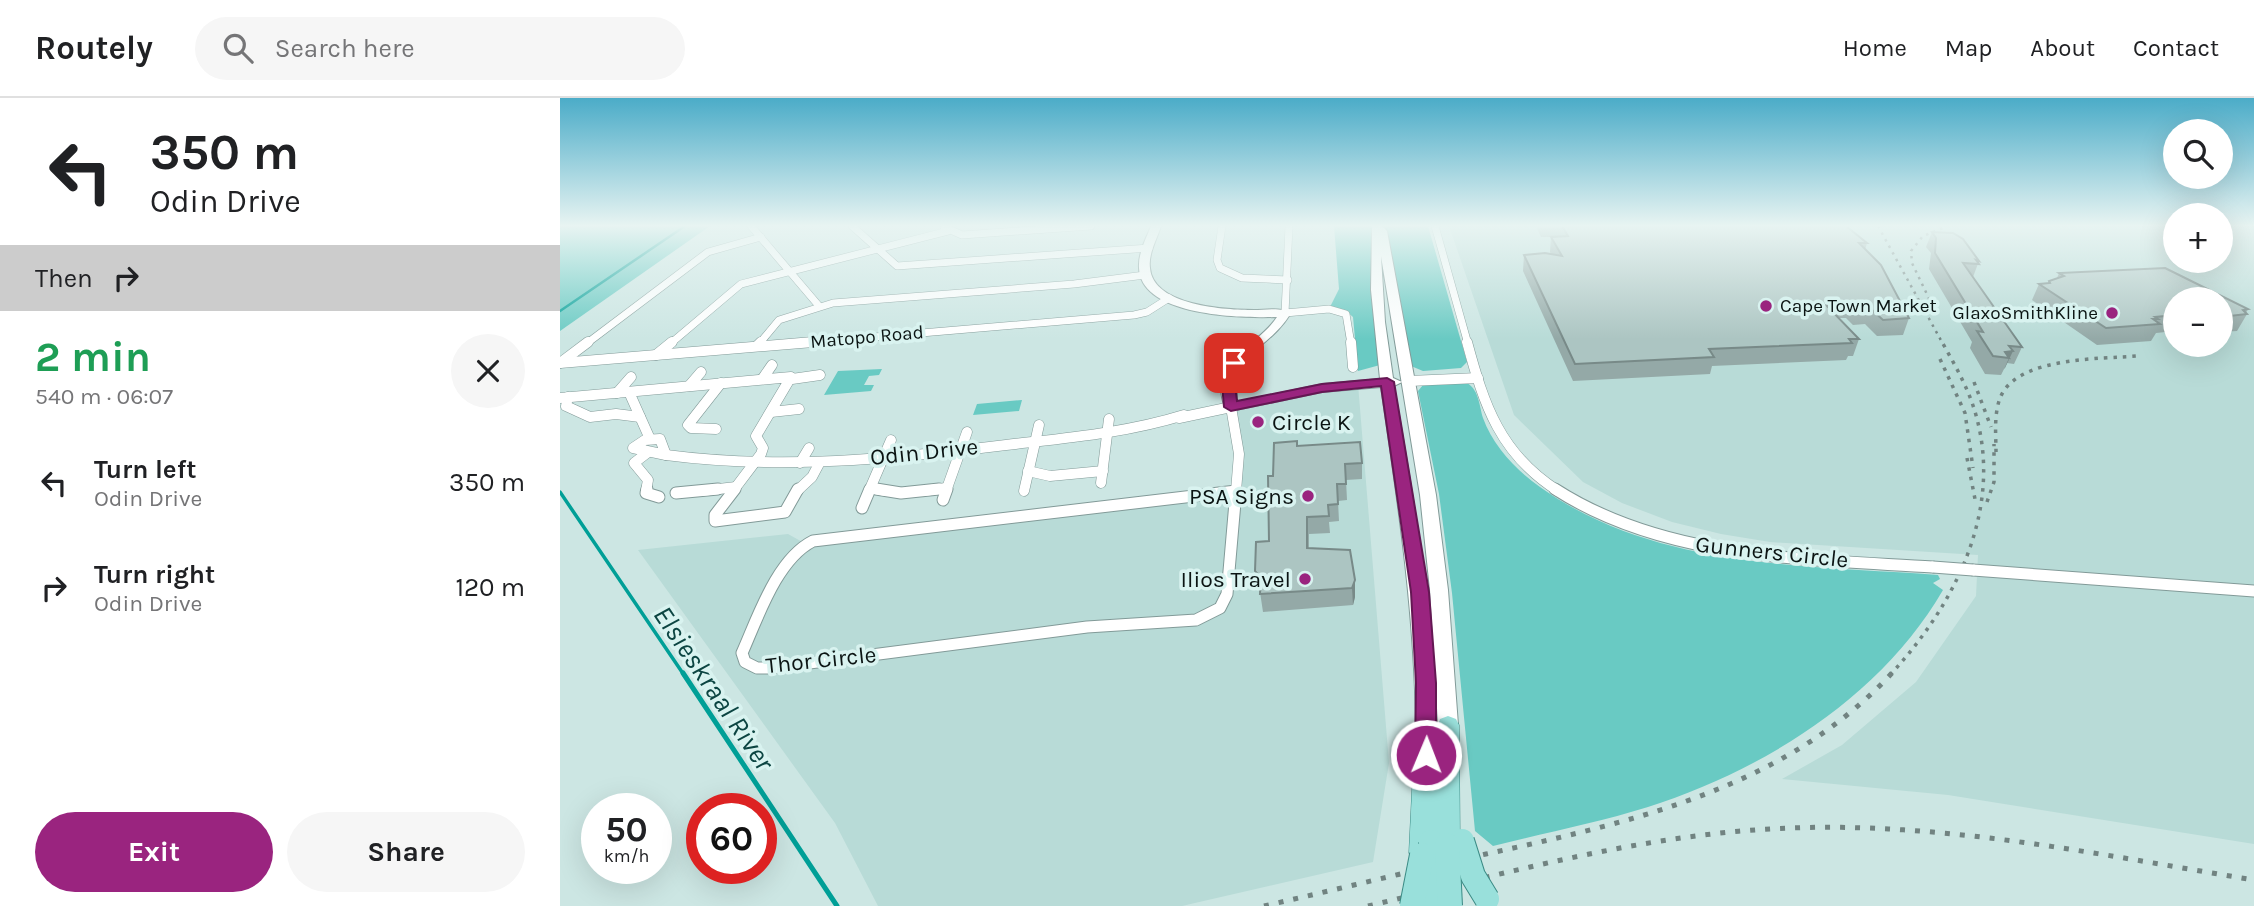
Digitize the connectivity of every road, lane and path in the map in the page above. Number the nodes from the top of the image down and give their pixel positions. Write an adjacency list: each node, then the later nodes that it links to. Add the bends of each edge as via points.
1 (692, 264): 20 (street)
2 (783, 264): 12 (street)
3 (818, 264): 12 (street)
4 (892, 264): 5 (street)
5 (934, 264)
6 (1147, 264): 13 (main road)
7 (1219, 264): 14 (street, via 1223,271 1248,279)
8 (1288, 264): 14 (street)
9 (1376, 264): 29 (main road)
10 (1386, 264): 27 (main road)
11 (1445, 264): 24 (street, Gunners Circle)
12 (789, 271): 16 (street); 19 (street, via 738,285)
13 (1145, 275): 15 (main road); 16 (street)
14 (1288, 281): 17 (street)
15 (1169, 298): 17 (main road, via 1218,312); 18 (street, Matopo Road, via 1138,314)
16 (819, 306): 18 (street, via 776,322)
17 (1286, 313): 22 (street, via 1329,309 1346,314); 36 (main road, via 1276,328 1234,363 1229,377)
18 (757, 346): 19 (street, Matopo Road)
19 (656, 355): 20 (street, Matopo Road)
20 (560, 363)
21 (772, 365): 28 (street)
22 (1353, 367)
23 (701, 372): 32 (street)
24 (1477, 374): 27 (street, Odin Drive); 64 (street, Gunners Circle, bridge, via 1495,426 1511,450 1551,486 1606,516 1664,537 1721,550)
25 (820, 375): 30 (street)
26 (631, 377): 34 (street)
27 (1408, 377): 29 (main road, Odin Drive); 65 (main road, via 1439,590)
28 (763, 378): 30 (street); 31 (street)
29 (1387, 378): 36 (main road, Odin Drive, via 1336,378); 65 (main road)
30 (792, 379): 39 (street)
31 (721, 383): 32 (street); 42 (street, via 688,425)
32 (689, 386): 33 (street)
33 (629, 392): 34 (street); 38 (street)
34 (617, 393): 35 (street)
35 (564, 398): 38 (street, via 565,405 587,417)
36 (1230, 403): 44 (street, Odin Drive); 60 (street, Thor Circle, via 1240,445)
37 (799, 409): 39 (street)
38 (638, 412): 45 (street)
39 (771, 412): 54 (street, via 756,436 763,448)
40 (1109, 419): 44 (street)
41 (1039, 425): 47 (street)
42 (716, 429)
43 (967, 432): 49 (street)
44 (1107, 434): 47 (street, Odin Drive); 56 (street, via 1102,477)
45 (650, 439): 50 (street, via 633,448); 51 (street, via 662,441)
46 (891, 440): 52 (street)
47 (1035, 441): 49 (street, Odin Drive); 56 (street)
48 (809, 448): 55 (street)
49 (960, 449): 52 (street, Odin Drive); 58 (street, via 944,494)
50 (647, 453): 51 (street, Odin Drive); 62 (street, via 634,463 648,480 646,493)
51 (666, 455): 54 (street, Odin Drive)
52 (885, 456): 53 (street, Odin Drive); 58 (street)
53 (820, 462): 55 (street, Odin Drive); 57 (street, via 785,512 715,521)
54 (751, 463): 55 (street, Odin Drive); 57 (street)
55 (800, 463)
56 (1028, 471): 59 (street)
57 (736, 487): 61 (street)
58 (871, 488): 63 (street)
59 (1024, 491)
60 (1236, 491): 60 (street, Thor Circle, via 1227,594 1220,608 1203,618 1087,627 771,668 753,667 743,658 748,637 789,557 813,541)
61 (676, 493)
62 (659, 497)
63 (862, 508)
64 (2254, 591)
65 (1437, 728): 66 (main road); 66 (main road)
66 (1441, 845): 67 (main road, bridge, via 1473,876); 68 (main road, bridge); 69 (main road, bridge); 70 (main road, bridge)
67 (1490, 902)
68 (1412, 906)
69 (1433, 906)
70 (1450, 906)

